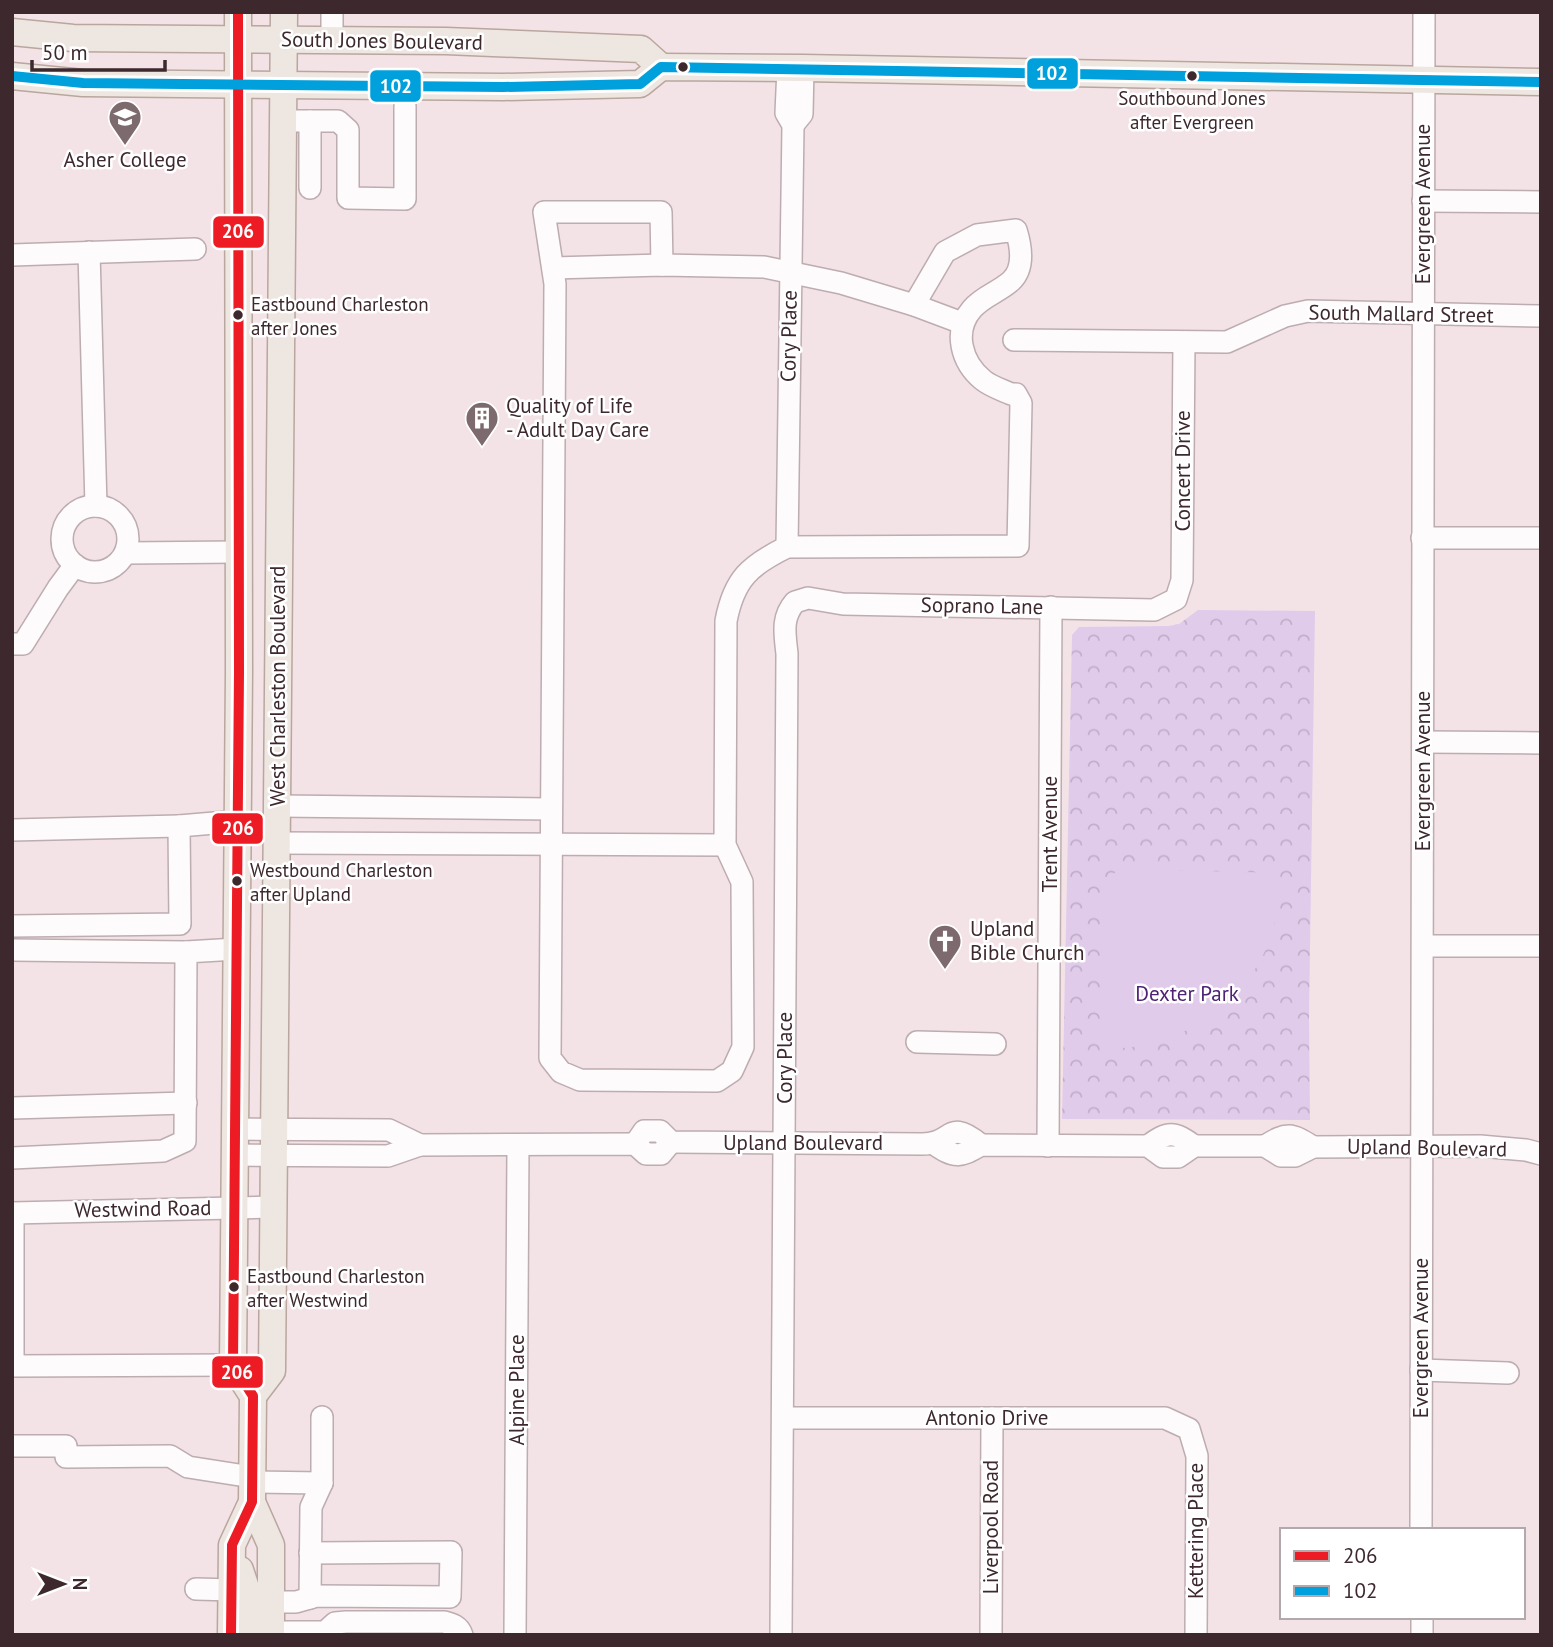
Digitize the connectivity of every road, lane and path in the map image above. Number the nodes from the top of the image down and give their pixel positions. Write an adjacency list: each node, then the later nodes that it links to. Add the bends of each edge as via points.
1 (284, 12): 6 (main road, West Charleston Boulevard)
2 (332, 12): 7 (street)
3 (1424, 12): 11 (street, Evergreen Avenue)
4 (238, 25): 5 (main road, South Jones Boulevard, via 73,38); 6 (main road, South Jones Boulevard); 13 (main road, West Charleston Boulevard)
5 (12, 32)
6 (284, 39): 7 (main road, South Jones Boulevard); 14 (main road, West Charleston Boulevard)
7 (332, 40): 8 (main road, South Jones Boulevard, via 641,49)
8 (661, 67): 9 (main road); 16 (main road, via 640,84 503,88)
9 (796, 68): 11 (main road); 30 (street, Cory Place, via 802,114 793,125)
10 (12, 76): 13 (main road, via 83,83)
11 (1423, 80): 12 (main road); 23 (street, Evergreen Avenue)
12 (1541, 82)
13 (238, 84): 14 (main road); 41 (main road, West Charleston Boulevard)
14 (283, 86): 15 (main road); 17 (main road, West Charleston Boulevard)
15 (339, 86): 16 (main road); 19 (street)
16 (396, 99): 20 (street, via 405,199 348,198)
17 (283, 121): 18 (street); 21 (main road, West Charleston Boulevard)
18 (310, 121): 19 (street); 22 (street)
19 (338, 121): 20 (street, via 348,130)
20 (348, 187): 22 (street)
21 (282, 188): 22 (street); 49 (main road, West Charleston Boulevard)
22 (310, 188)
23 (1423, 201): 24 (street); 32 (street, Evergreen Avenue)
24 (1541, 202)
25 (195, 249): 26 (street)
26 (89, 252): 27 (street); 37 (street)
27 (12, 255)
28 (662, 265): 29 (street); 29 (street, via 661,212 544,212); 30 (street, via 764,267)
29 (553, 268): 54 (street)
30 (790, 273): 31 (street); 40 (street, Cory Place)
31 (914, 305): 34 (street); 34 (street, via 946,253 977,235 1016,230 1022,247 1012,280 972,308)
32 (1422, 313): 33 (street, South Mallard Street); 36 (street, South Mallard Street, via 1308,311 1285,316 1227,342); 38 (street, Evergreen Avenue)
33 (1541, 316)
34 (962, 323): 40 (street, via 965,360 983,381 1016,394 1021,403 1018,546)
35 (1014, 340): 36 (street, South Mallard Street)
36 (1184, 342): 44 (street, Concert Drive, via 1182,580)
37 (96, 506): 42 (street, via 123,522 128,542); 43 (street, via 76,512 64,529 64,550)
38 (1422, 538): 39 (street); 50 (street, Evergreen Avenue)
39 (1541, 538)
40 (787, 547): 61 (street, via 760,560 742,578 726,621)
41 (239, 552): 42 (street); 48 (main road, West Charleston Boulevard)
42 (125, 553): 43 (street, via 103,571)
43 (75, 565): 47 (street, via 23,644)
44 (1176, 599): 45 (street, Soprano Lane, via 1154,610)
45 (1051, 607): 46 (street, Soprano Lane, via 843,604 808,598); 76 (street, Trent Avenue)
46 (789, 609): 74 (street, Cory Place, via 784,630)
47 (12, 644)
48 (239, 700): 49 (main road); 55 (main road, West Charleston Boulevard)
49 (279, 701): 52 (main road, West Charleston Boulevard)
50 (1423, 742): 51 (street); 63 (street, Evergreen Avenue)
51 (1541, 743)
52 (278, 806): 53 (street); 58 (main road, West Charleston Boulevard)
53 (514, 809): 54 (street); 59 (street)
54 (551, 809): 60 (street)
55 (238, 821): 56 (street); 65 (main road, West Charleston Boulevard)
56 (179, 826): 57 (street); 62 (street, via 180,925)
57 (12, 830)
58 (277, 843): 59 (street); 73 (main road, West Charleston Boulevard)
59 (514, 845): 60 (street)
60 (551, 845): 61 (street); 61 (street, via 550,1058 561,1072 580,1080 717,1082 732,1071 743,1047 742,882)
61 (725, 845)
62 (12, 926)
63 (1423, 946): 64 (street); 77 (street, Evergreen Avenue)
64 (1541, 946)
65 (236, 949): 67 (street); 72 (main road, West Charleston Boulevard)
66 (12, 950): 67 (street)
67 (186, 952): 70 (street)
68 (917, 1042): 69 (street)
69 (995, 1044)
70 (186, 1103): 71 (street); 79 (street, via 185,1141 163,1151)
71 (12, 1108)
72 (234, 1142): 73 (street, Upland Boulevard); 80 (main road, West Charleston Boulevard)
73 (274, 1142): 75 (street, Upland Boulevard, via 388,1156 421,1145); 81 (main road, West Charleston Boulevard)
74 (784, 1143): 75 (street, Upland Boulevard, via 671,1142 660,1131 644,1131 635,1144); 76 (street, Upland Boulevard, via 934,1144 950,1155 964,1155 981,1146); 88 (street, Cory Place)
75 (518, 1145): 105 (street, Alpine Place)
76 (1048, 1146): 77 (street, Upland Boulevard, via 1147,1146 1163,1157 1178,1157 1194,1146 1265,1146 1282,1135 1294,1135 1312,1147)
77 (1421, 1147): 78 (street, Upland Boulevard, via 1480,1146); 84 (street, Evergreen Avenue)
78 (1541, 1154)
79 (12, 1158)
80 (233, 1207): 81 (street, Westwind Road); 82 (street, Westwind Road); 83 (main road, West Charleston Boulevard)
81 (273, 1207): 86 (main road, West Charleston Boulevard, via 272,1371)
82 (13, 1213): 83 (street, via 13,1366)
83 (233, 1366): 86 (main road)
84 (1421, 1370): 85 (street); 94 (street, Evergreen Avenue)
85 (1508, 1373)
86 (253, 1396): 93 (main road)
87 (321, 1417): 92 (street)
88 (783, 1418): 89 (street, Antonio Drive); 106 (street, Cory Place)
89 (992, 1418): 90 (street, Antonio Drive, via 1165,1418); 107 (street, Liverpool Road)
90 (1189, 1429): 108 (street, Kettering Place, via 1197,1456)
91 (12, 1446): 93 (street, via 65,1447 66,1457 170,1456 188,1467)
92 (322, 1483): 93 (street); 96 (street, via 311,1507)
93 (252, 1487): 95 (main road); 100 (main road, via 271,1545)
94 (1421, 1528)
95 (232, 1545): 98 (main road); 101 (main road, via 250,1600 252,1623)
96 (310, 1553): 99 (street); 99 (street, via 451,1552 450,1597)
97 (196, 1589): 98 (street)
98 (232, 1590): 103 (main road)
99 (310, 1598): 100 (street)
100 (271, 1602): 101 (main road)
101 (266, 1634): 102 (street)
102 (325, 1634): 104 (street, via 335,1623 444,1622)
103 (231, 1635)
104 (462, 1635)
105 (515, 1635)
106 (781, 1635)
107 (991, 1635)
108 (1196, 1635)

